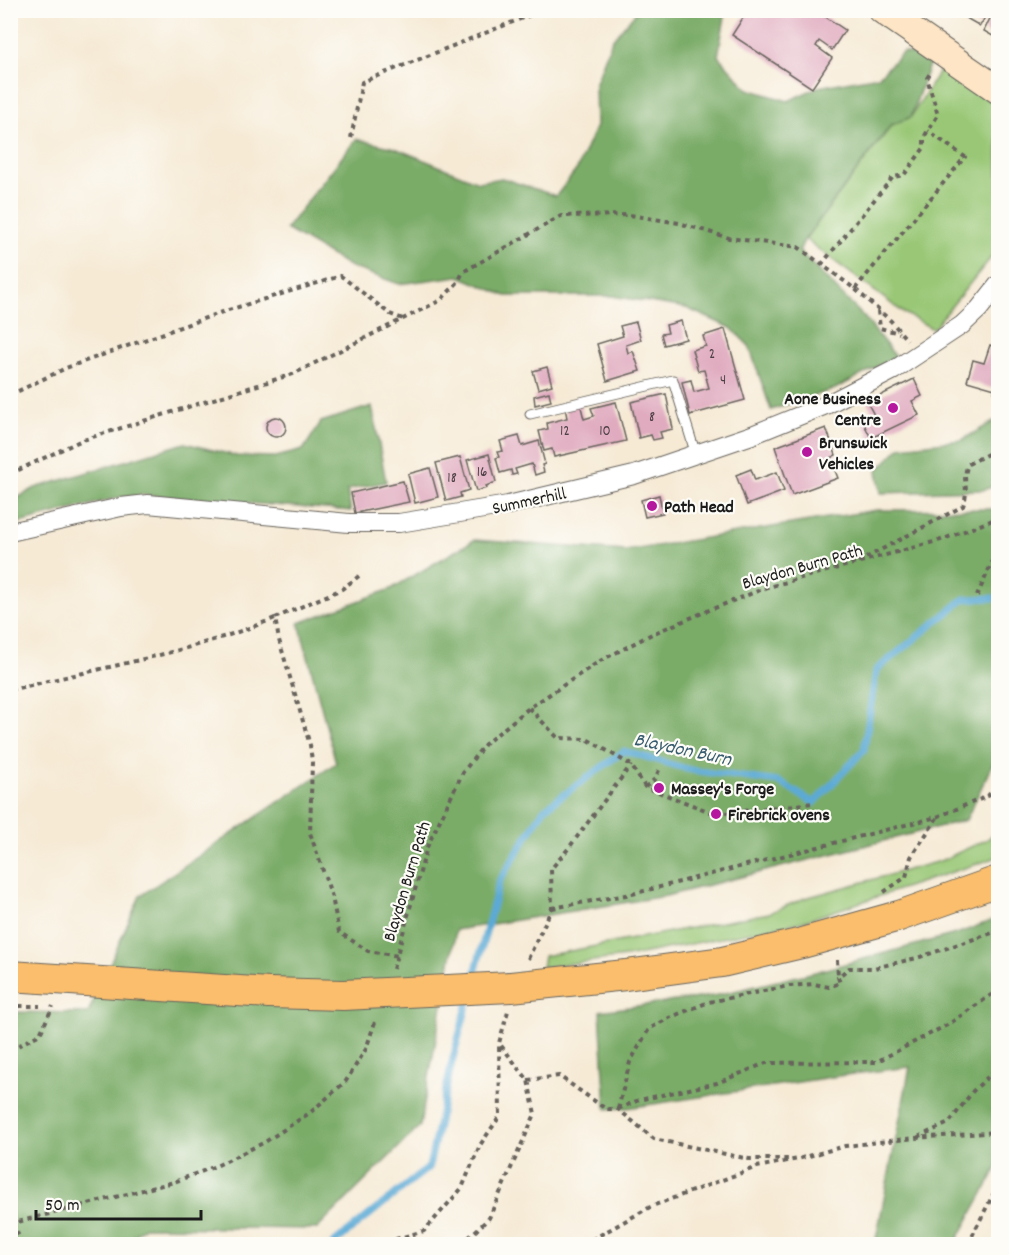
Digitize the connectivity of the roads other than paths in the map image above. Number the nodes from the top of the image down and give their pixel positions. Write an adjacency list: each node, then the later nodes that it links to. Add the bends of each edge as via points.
1 (882, 10): 2 (main road)
2 (999, 90)
3 (999, 285): 5 (street, Summerhill, via 963,325 894,370 826,405)
4 (530, 414): 5 (lane, via 673,380)
5 (696, 455): 6 (street, Summerhill, via 572,491 399,522 349,522 148,504)
6 (10, 532)
7 (999, 881): 8 (main road, bridge, via 898,916 722,962 515,987 343,995)
8 (10, 976)

